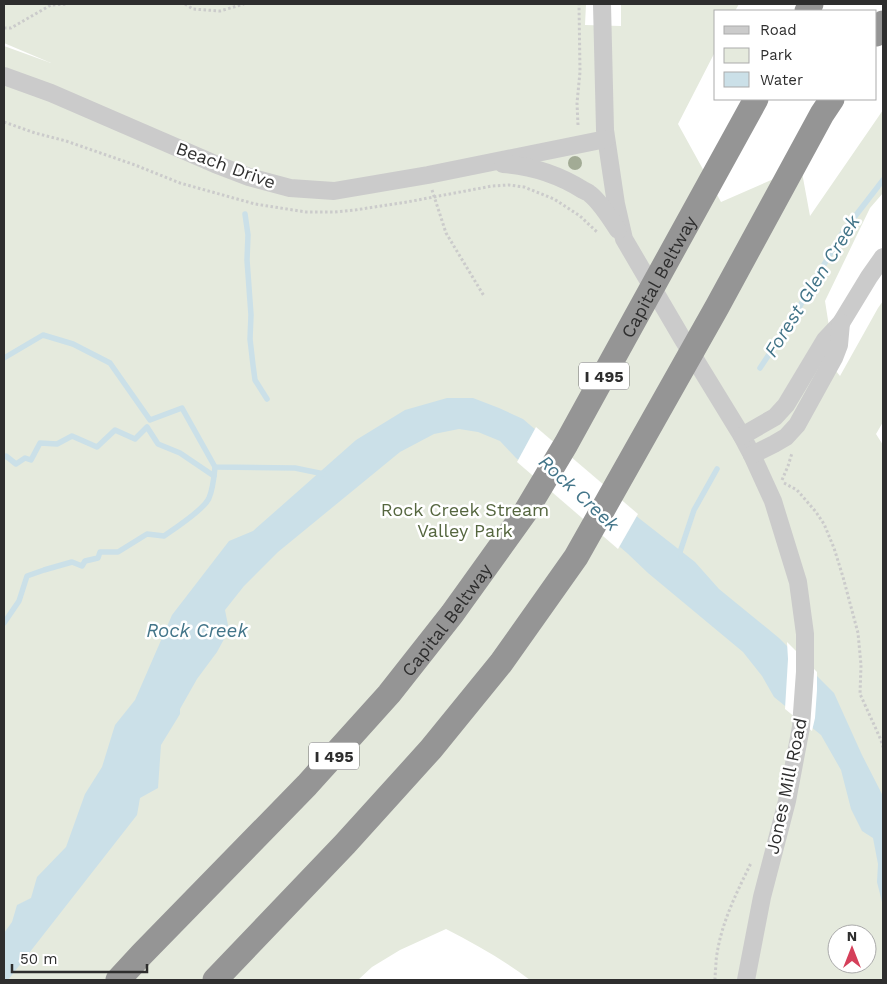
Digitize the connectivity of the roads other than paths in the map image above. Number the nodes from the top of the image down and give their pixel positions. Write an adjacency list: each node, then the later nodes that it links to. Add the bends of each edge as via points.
1 (602, 4): 5 (street)
2 (4, 76): 6 (street, Beach Drive, via 215,164 290,188 334,191)
3 (755, 100): 12 (highway, Capital Beltway / I 495, via 566,444 526,511 452,614 389,694 306,785)
4 (831, 100): 13 (highway, via 576,557 501,663 431,749)
5 (606, 139): 6 (street, Beach Drive); 7 (street)
6 (490, 163): 7 (street, via 526,167 574,184 590,194)
7 (624, 239): 10 (street, Jones Mill Road)
8 (883, 257): 9 (street)
9 (841, 323): 10 (street, via 826,340 786,405 775,416); 11 (street, via 834,358 797,425 786,437)
10 (742, 436): 11 (street, Jones Mill Road)
11 (752, 455): 14 (street, Jones Mill Road, via 773,501 798,582 805,634 805,672 801,728)
12 (118, 980)
13 (215, 980)
14 (746, 980)

